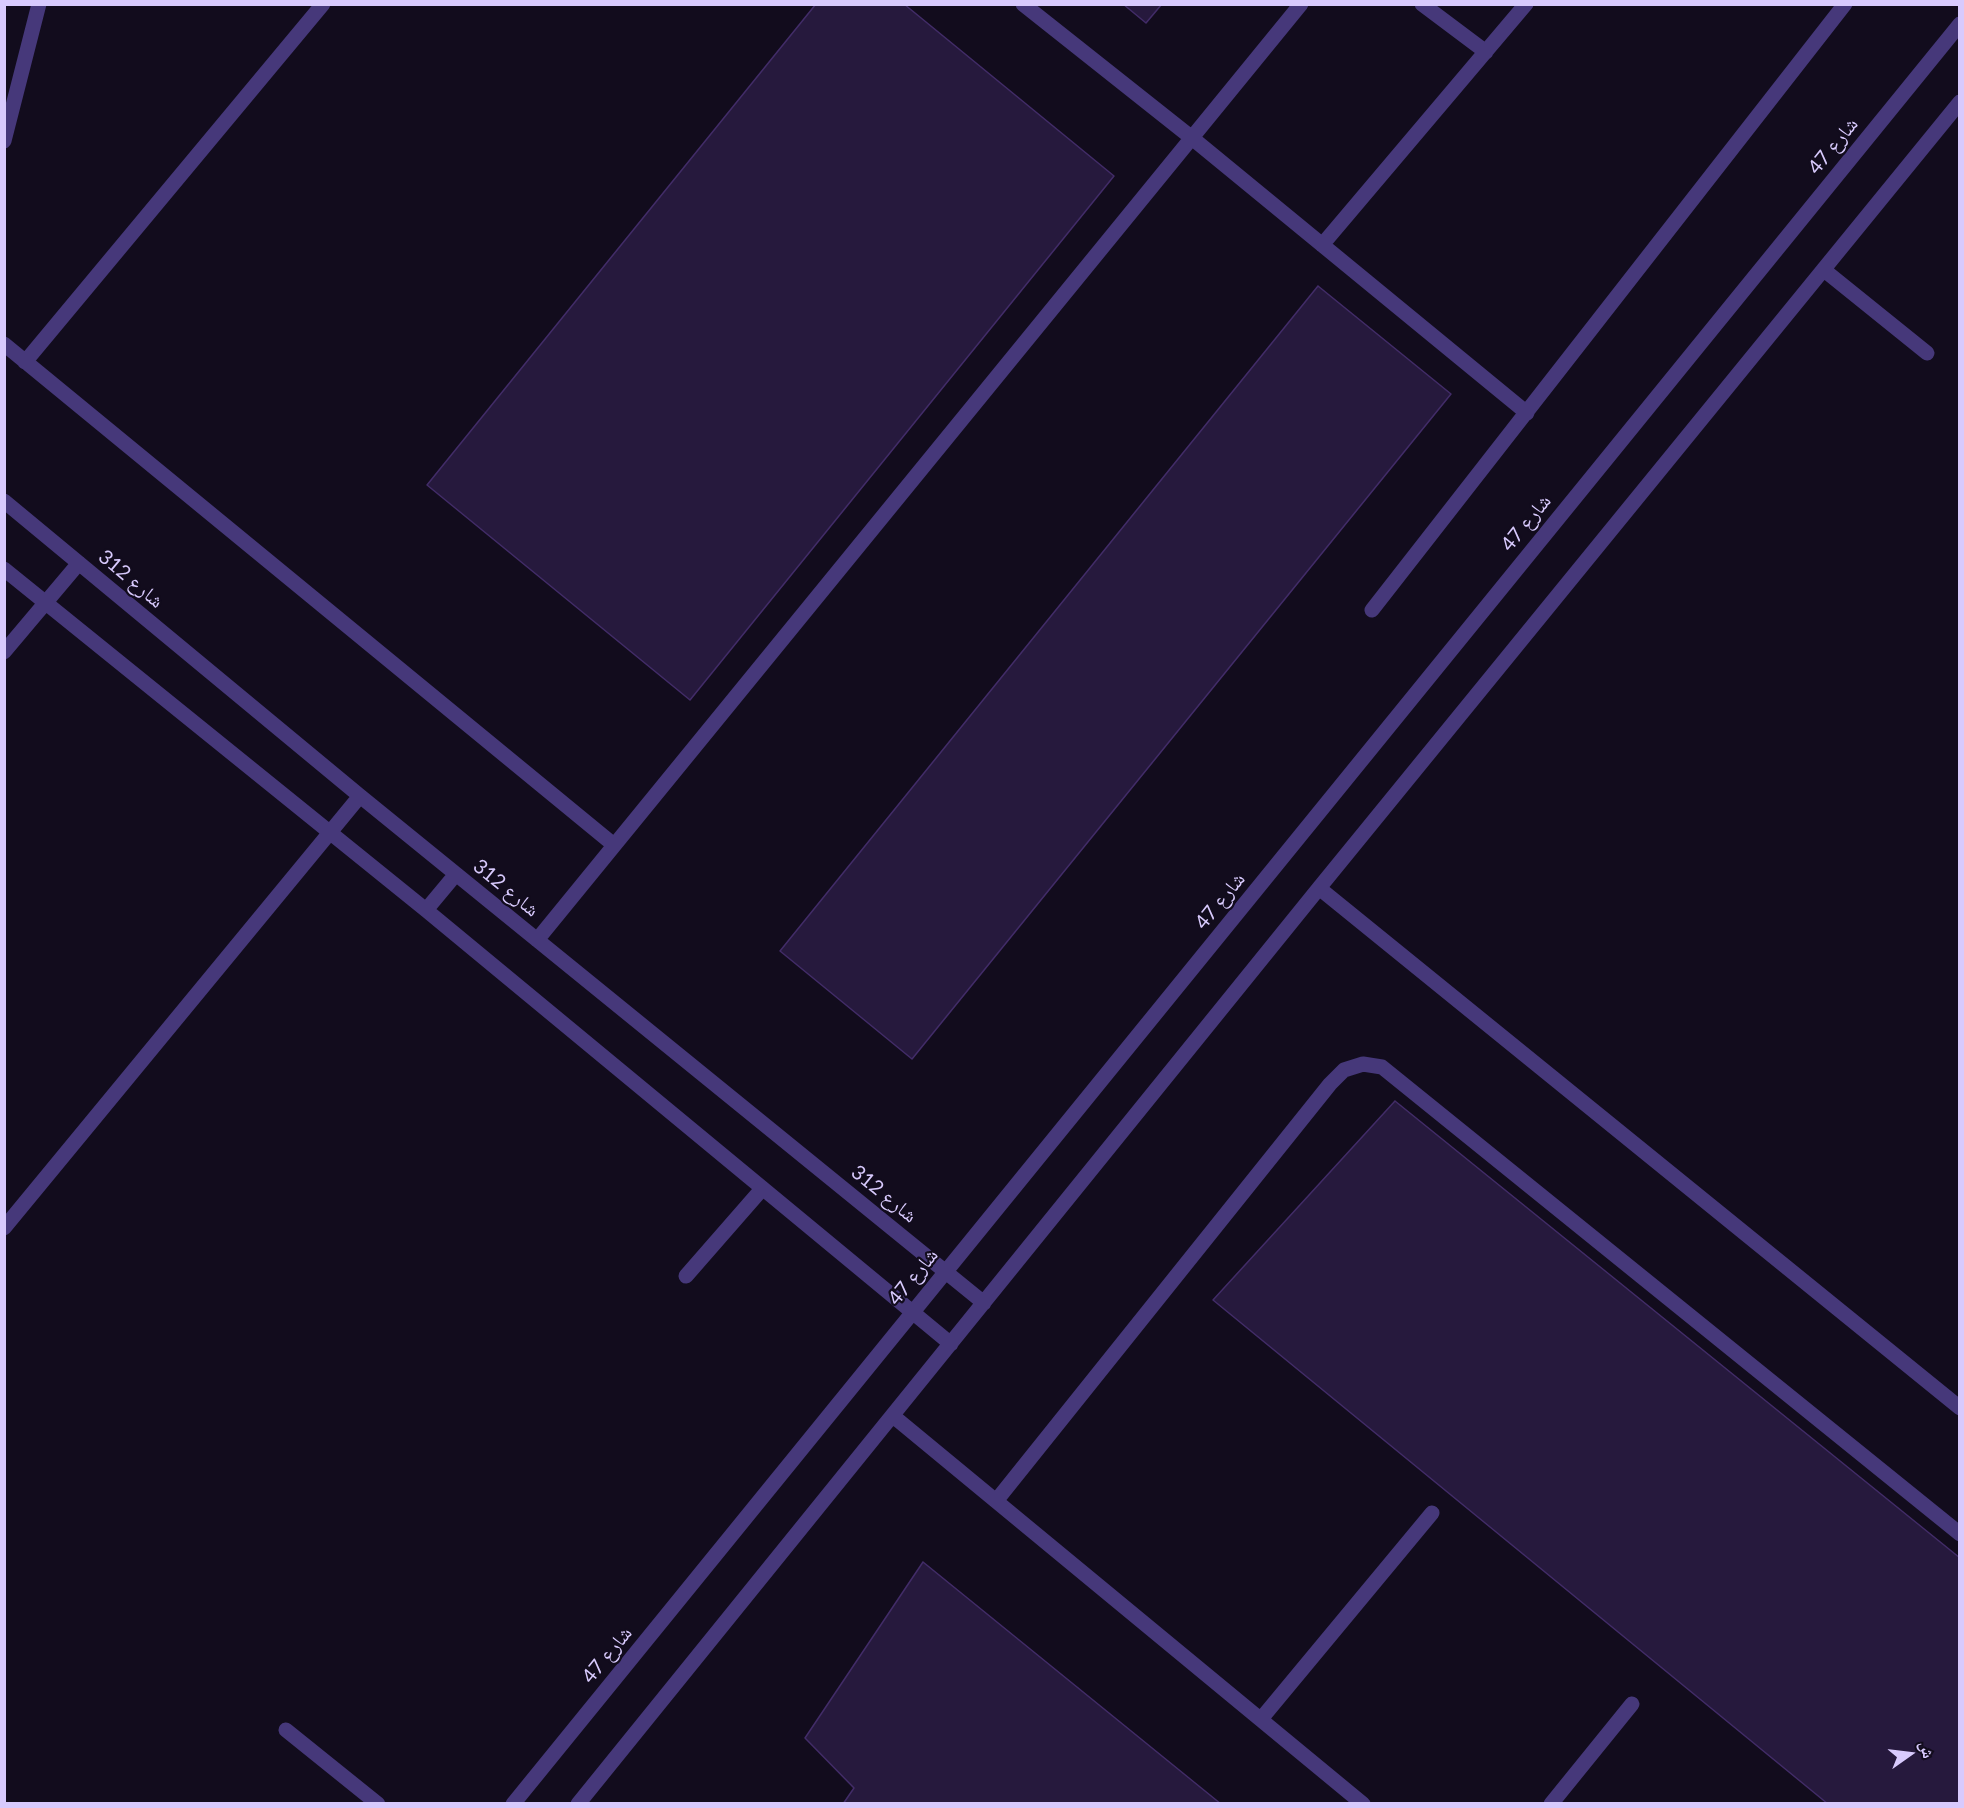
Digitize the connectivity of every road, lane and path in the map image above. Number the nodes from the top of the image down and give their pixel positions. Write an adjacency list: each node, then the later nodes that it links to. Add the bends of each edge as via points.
1 (39, 4): 12 (street)
2 (323, 4): 17 (street)
3 (1023, 4): 11 (street)
4 (1301, 4): 11 (street)
5 (1422, 4): 9 (street)
6 (1526, 4): 9 (street)
7 (1845, 4): 18 (street)
8 (1959, 24): 34 (street, شارع 47)
9 (1486, 52): 13 (street)
10 (1959, 102): 14 (street)
11 (1192, 138): 13 (street); 27 (street)
12 (4, 141)
13 (1322, 245): 18 (street)
14 (1824, 270): 16 (street); 29 (street)
15 (4, 344): 17 (street)
16 (1927, 352)
17 (25, 362): 27 (street)
18 (1527, 413): 23 (street)
19 (4, 501): 20 (street, شارع 312)
20 (79, 563): 22 (street); 25 (street, شارع 312)
21 (4, 569): 22 (street)
22 (47, 602): 24 (street); 26 (street)
23 (1372, 610)
24 (4, 652)
25 (360, 796): 26 (street); 28 (street, شارع 312)
26 (331, 832): 30 (street); 33 (street)
27 (615, 845): 31 (street)
28 (456, 874): 30 (street); 31 (street, شارع 312)
29 (1318, 888): 36 (street); 39 (street)
30 (426, 910): 32 (street)
31 (537, 940): 34 (street, شارع 312)
32 (762, 1189): 35 (street); 37 (street)
33 (4, 1228)
34 (946, 1271): 36 (street, شارع 312); 37 (street, شارع 47)
35 (686, 1276)
36 (984, 1303): 38 (street)
37 (912, 1312): 38 (street); 48 (street, شارع 47)
38 (951, 1344): 40 (street)
39 (1959, 1408)
40 (892, 1416): 41 (street); 49 (street)
41 (996, 1501): 43 (street, via 1330,1084 1344,1070 1363,1064 1382,1067); 45 (street)
42 (1432, 1513): 45 (street)
43 (1959, 1534)
44 (1632, 1704): 51 (street)
45 (1261, 1719): 50 (street)
46 (286, 1730): 47 (street)
47 (378, 1803)
48 (513, 1803)
49 (578, 1803)
50 (1363, 1803)
51 (1551, 1803)

